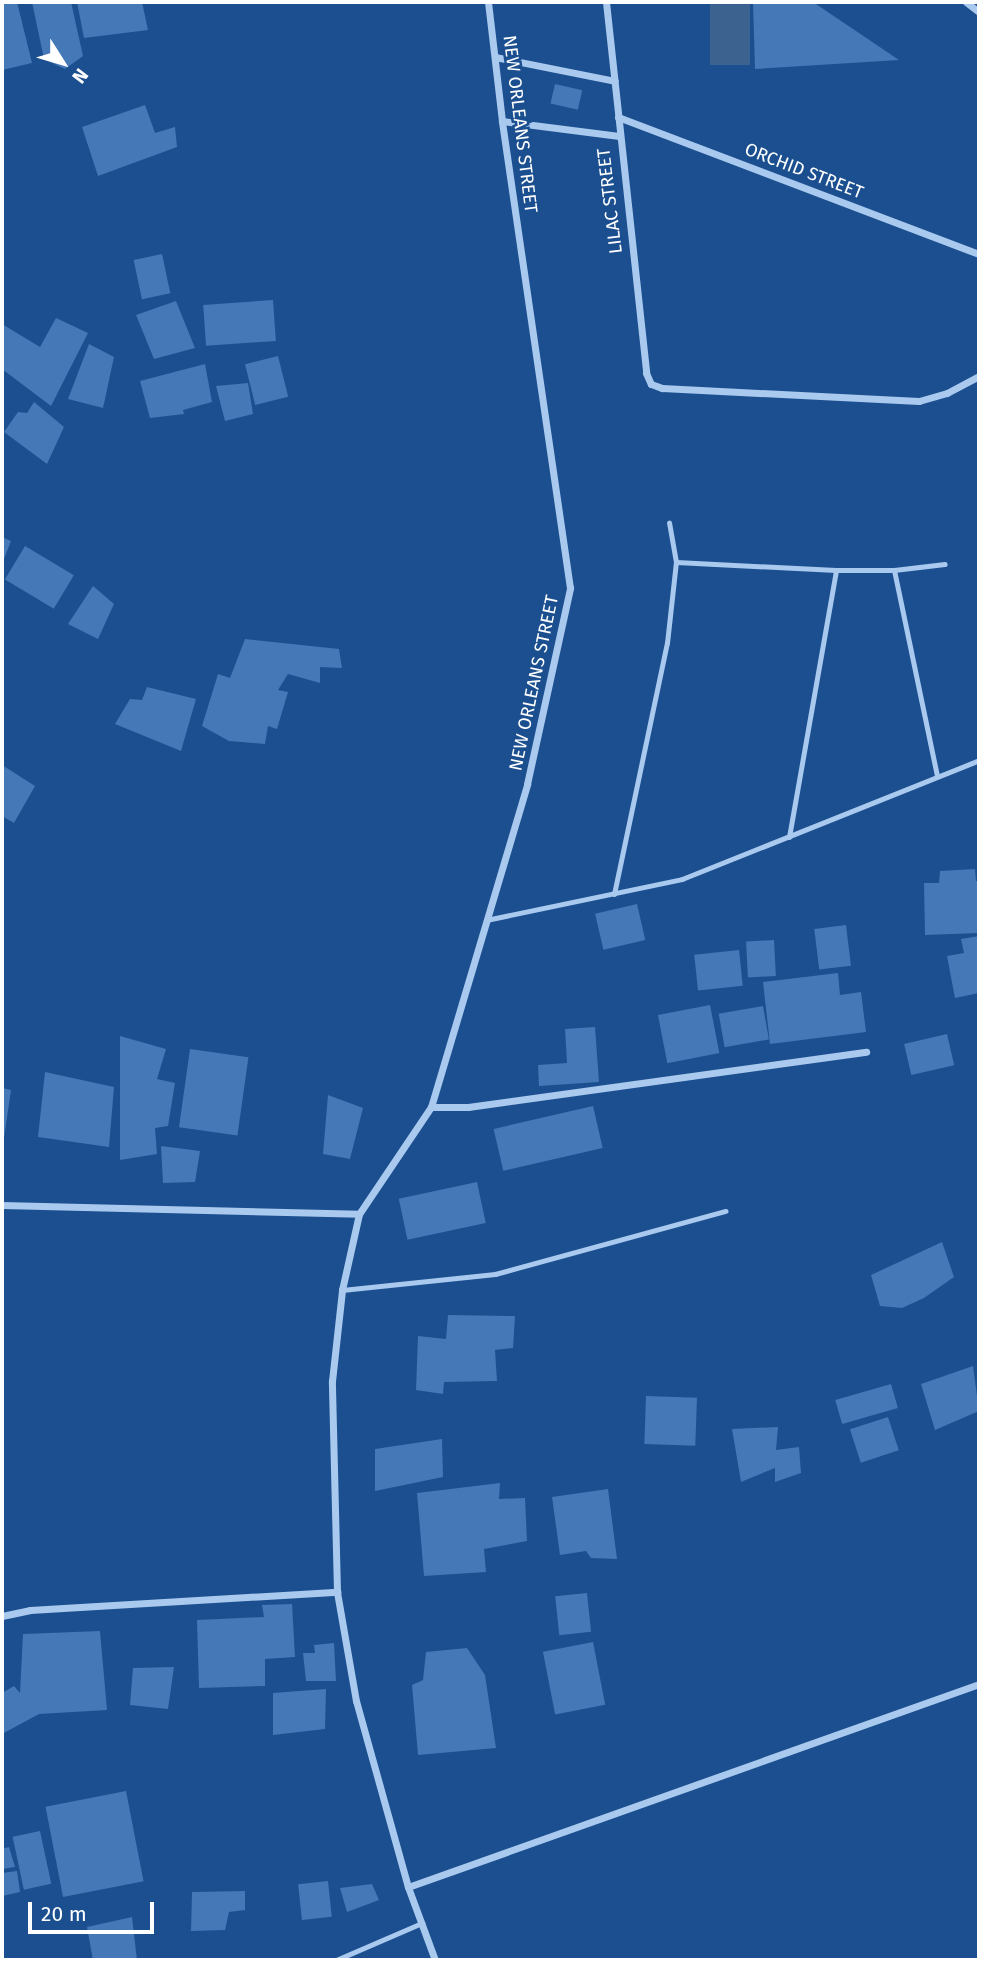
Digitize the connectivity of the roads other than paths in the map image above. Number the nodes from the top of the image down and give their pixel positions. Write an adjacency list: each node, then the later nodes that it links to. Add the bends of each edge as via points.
1 (488, 2): 5 (street, NEW ORLEANS STREET)
2 (606, 2): 6 (street, LILAC STREET)
3 (966, 2): 4 (street)
4 (979, 12)
5 (495, 57): 6 (street); 8 (street, NEW ORLEANS STREET)
6 (615, 81): 7 (street, LILAC STREET)
7 (618, 117): 9 (street, LILAC STREET); 10 (street, ORCHID STREET)
8 (502, 121): 9 (street); 21 (street, NEW ORLEANS STREET, via 570,588 527,784)
9 (619, 136): 11 (street, LILAC STREET, via 646,373 652,384 919,401)
10 (979, 254)
11 (979, 376)
12 (669, 523): 13 (lane)
13 (676, 562): 15 (lane); 20 (lane, via 667,643)
14 (945, 564): 16 (lane)
15 (836, 570): 16 (lane); 19 (lane)
16 (894, 570): 18 (lane)
17 (979, 760): 18 (lane)
18 (937, 776): 19 (lane)
19 (789, 837): 20 (lane, via 682,879)
20 (614, 894): 21 (lane)
21 (486, 920): 23 (street, NEW ORLEANS STREET)
22 (866, 1052): 23 (street, via 468,1107)
23 (431, 1107): 26 (street, NEW ORLEANS STREET)
24 (2, 1205): 26 (street)
25 (726, 1211): 27 (lane, via 495,1274)
26 (359, 1214): 27 (street)
27 (342, 1290): 28 (street, via 332,1381)
28 (337, 1592): 29 (street, via 30,1610); 31 (street, via 356,1701)
29 (2, 1616)
30 (979, 1684): 31 (street)
31 (408, 1887): 32 (street)
32 (422, 1923): 33 (lane); 34 (street)
33 (336, 1960)
34 (435, 1960)

